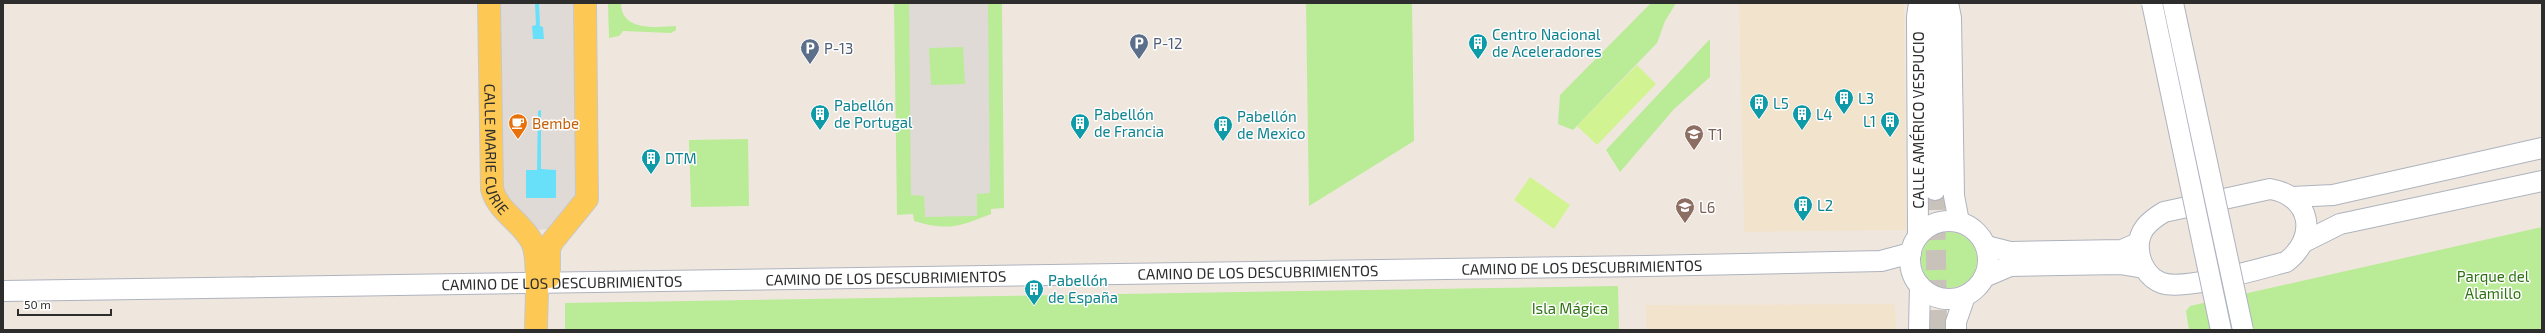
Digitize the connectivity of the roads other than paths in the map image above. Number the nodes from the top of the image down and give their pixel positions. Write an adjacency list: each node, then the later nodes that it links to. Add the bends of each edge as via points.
1 (489, 3): 19 (main road, CALLE MARIE CURIE, via 492,189 499,205 533,242)
2 (585, 3): 19 (main road, via 587,199 552,242)
3 (1919, 3): 15 (street, CALLE AMÉRICO VESPUCIO)
4 (1933, 3): 10 (street)
5 (1948, 3): 12 (street, via 1951,18 1954,196)
6 (2152, 3): 28 (street, bridge)
7 (2173, 3): 29 (street, bridge)
8 (2542, 148): 11 (street, via 2333,194)
9 (2542, 181): 13 (street, via 2340,224)
10 (1935, 190)
11 (2292, 197): 13 (street, via 2306,218); 14 (street, via 2270,189 2164,212 2150,220 2143,229)
12 (1960, 222): 15 (street, via 1944,221 1930,226); 16 (street, via 1975,231)
13 (2304, 242): 17 (street, via 2296,255 2286,262 2183,285 2163,284)
14 (2138, 243): 16 (street, via 2122,250 2016,252); 17 (street)
15 (1914, 245): 19 (street, CAMINO DE LOS DESCUBRIMIENTOS, via 1881,261); 20 (street, via 1912,271)
16 (1986, 246): 18 (street, via 1988,262)
17 (2144, 268): 18 (street, via 2125,264 2010,266)
18 (1984, 277): 22 (street, via 1973,291)
19 (542, 282): 21 (street, CAMINO DE LOS DESCUBRIMIENTOS); 23 (main road)
20 (1920, 286): 22 (street, via 1941,298); 26 (street)
21 (3, 292)
22 (1965, 296): 27 (street, via 1956,322)
23 (543, 304): 24 (main road); 25 (main road)
24 (536, 330)
25 (549, 330)
26 (1919, 330)
27 (1956, 330)
28 (2222, 330)
29 (2243, 330)

